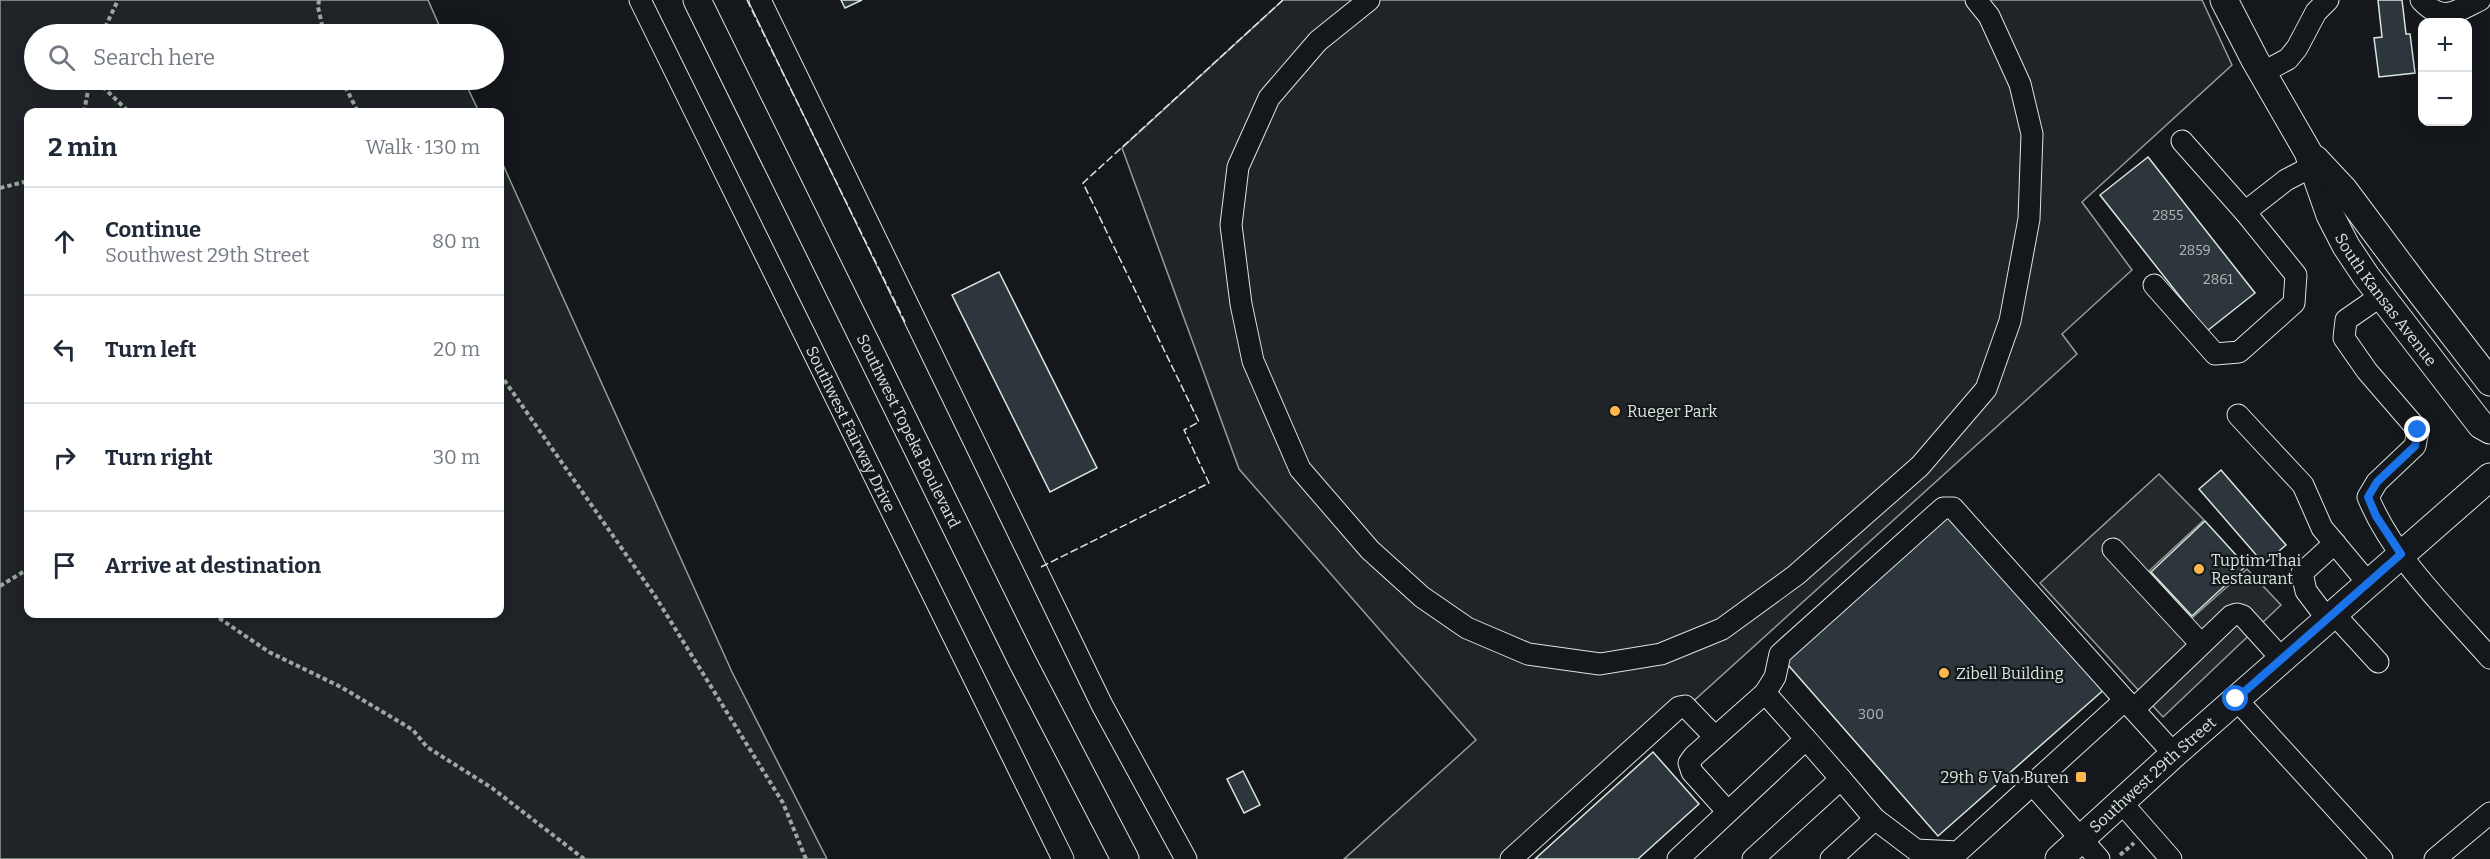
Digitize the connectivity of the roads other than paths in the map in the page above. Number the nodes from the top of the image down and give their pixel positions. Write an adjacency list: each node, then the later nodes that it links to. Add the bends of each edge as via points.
1 (640, 0): 44 (street, Southwest Fairway Drive)
2 (697, 0): 45 (main road, Southwest Topeka Boulevard, via 1022,661)
3 (760, 0): 46 (street, via 1102,705)
4 (1369, 0): 5 (street, via 1318,41 1269,98 1238,167 1231,225 1253,361 1300,469 1370,550 1422,597 1467,628 1528,654 1600,664 1661,654 1722,629 1796,575 1920,466 1986,389 2010,321 2029,219 2032,134 2020,84 1989,16)
5 (1976, 0)
6 (2224, 0): 10 (main road, South Kansas Avenue)
7 (2328, 0): 10 (street, via 2316,12 2293,54)
8 (2421, 0): 9 (street, via 2441,15 2455,13)
9 (2480, 0)
10 (2262, 73): 12 (main road, South Kansas Avenue)
11 (2182, 141): 13 (street)
12 (2311, 159): 13 (street); 15 (main road, South Kansas Avenue, via 2330,215 2346,246); 16 (main road, South Kansas Avenue, via 2344,190)
13 (2245, 212): 14 (street, via 2296,275 2294,303 2239,352 2215,354)
14 (2154, 285)
15 (2382, 295): 18 (main road, South Kansas Avenue, via 2481,425); 22 (street, via 2346,320 2344,338 2418,430 2415,446 2377,482 2368,497)
16 (2490, 382)
17 (2238, 415): 20 (street, via 2303,485 2322,528)
18 (2490, 430)
19 (2490, 477): 22 (main road, Southwest 29th Street)
20 (2335, 543): 23 (street); 24 (street, via 2302,573 2306,591)
21 (2113, 549): 25 (street)
22 (2401, 554): 23 (main road, Southwest 29th Street); 26 (street)
23 (2368, 583): 24 (main road, Southwest 29th Street)
24 (2331, 617): 27 (main road, Southwest 29th Street); 28 (street)
25 (2201, 645): 27 (street, via 2237,614); 31 (street)
26 (2490, 658)
27 (2282, 659): 30 (main road, Southwest 29th Street)
28 (2378, 662)
29 (1765, 693): 31 (street, via 1775,676 1780,654 1943,508 1953,508); 32 (street); 33 (street)
30 (2236, 699): 34 (main road, Southwest 29th Street); 54 (street)
31 (2129, 704): 34 (street); 36 (street)
32 (1715, 737): 38 (street, via 1689,763 1692,772); 47 (street, via 1685,706 1679,707)
33 (1806, 739): 35 (street); 38 (street)
34 (2174, 754): 37 (main road, Southwest 29th Street)
35 (1841, 779): 40 (street); 49 (street)
36 (2033, 785): 41 (street); 43 (street)
37 (2121, 802): 41 (main road, Southwest 29th Street); 53 (street)
38 (1728, 812): 48 (street)
39 (2490, 813): 55 (street)
40 (1875, 819): 42 (street); 50 (street)
41 (2080, 839): 51 (main road, Southwest 29th Street); 52 (street)
42 (1912, 854): 43 (street)
43 (1960, 855)
44 (1063, 859)
45 (1125, 859)
46 (1186, 859)
47 (1510, 859)
48 (1678, 859)
49 (1753, 859)
50 (1831, 859)
51 (2059, 859)
52 (2098, 859)
53 (2172, 859)
54 (2382, 859)
55 (2435, 859)

